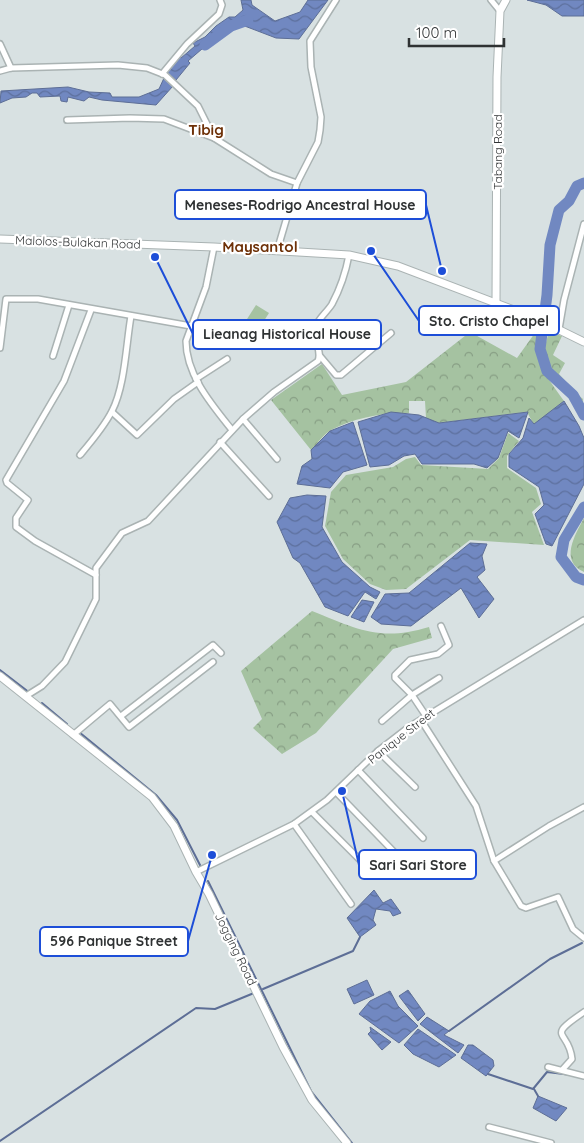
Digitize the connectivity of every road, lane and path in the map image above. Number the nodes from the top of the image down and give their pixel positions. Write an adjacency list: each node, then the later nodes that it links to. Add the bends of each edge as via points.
1 (220, 0): 9 (street, via 219,14 187,44)
2 (336, 0): 12 (street, via 310,41 320,130 318,142)
3 (491, 0): 5 (street)
4 (506, 0): 5 (main road, Tabang Road)
5 (500, 11): 19 (main road, Tabang Road)
6 (0, 44): 7 (street)
7 (11, 68): 8 (street); 9 (street, via 118,65 147,68)
8 (0, 71)
9 (163, 74): 11 (street, via 198,106)
10 (68, 120): 11 (street, via 164,120)
11 (214, 138): 12 (street, via 265,170)
12 (297, 183): 16 (street)
13 (584, 224): 23 (street, via 564,300)
14 (0, 239): 15 (main road, Malolos-Bulakan Road)
15 (214, 246): 16 (main road, Malolos-Bulakan Road); 22 (street, via 206,287)
16 (277, 250): 17 (main road, Malolos-Bulakan Road)
17 (349, 255): 19 (main road, Malolos-Bulakan Road, via 398,266); 28 (street, via 331,305 315,327)
18 (69, 305): 20 (street); 26 (street, via 38,299 6,299); 27 (street)
19 (496, 305): 23 (main road, Malolos-Bulakan Road)
20 (91, 310): 21 (street); 37 (street, via 64,381)
21 (130, 316): 22 (street); 31 (street, via 120,386)
22 (191, 326): 30 (street, via 186,350)
23 (560, 329): 25 (main road, Malolos-Bulakan Road)
24 (391, 333): 28 (street, via 339,376)
25 (584, 342)
26 (0, 348)
27 (53, 356)
28 (320, 356): 32 (street, via 318,361)
29 (227, 359): 30 (street)
30 (197, 380): 31 (street, via 137,435); 33 (street)
31 (112, 412): 35 (street)
32 (243, 419): 33 (street); 36 (street)
33 (232, 430): 34 (street)
34 (220, 442): 38 (street); 39 (street, via 148,521 122,533 100,560)
35 (80, 455)
36 (277, 459)
37 (3, 479): 39 (street, via 28,500 16,518 16,526 35,541)
38 (269, 496)
39 (96, 575): 47 (street, via 96,598 65,662 42,686)
40 (584, 620): 49 (street, Panique Street)
41 (441, 626): 46 (street, via 449,645 438,654 410,660 395,675)
42 (221, 653): 48 (street, via 213,645)
43 (212, 662): 48 (street, via 128,727)
44 (0, 676): 47 (main road, Jogging Road)
45 (439, 678): 46 (street)
46 (412, 695): 49 (street); 50 (street)
47 (26, 696): 51 (main road, Jogging Road)
48 (121, 716): 51 (street, via 110,704)
49 (424, 718): 52 (street, Panique Street); 62 (street, via 476,806)
50 (382, 721)
51 (74, 735): 63 (main road, Jogging Road, via 152,797 174,826)
52 (378, 751): 53 (street, Panique Street); 54 (street)
53 (358, 770): 55 (street, Panique Street); 59 (street)
54 (415, 787)
55 (336, 792): 57 (street, Panique Street); 60 (street)
56 (584, 807): 62 (street)
57 (312, 812): 58 (street, Panique Street); 61 (street)
58 (294, 824): 63 (street, Panique Street); 64 (street)
59 (423, 838)
60 (395, 853)
61 (359, 859)
62 (494, 861): 65 (street, via 521,906 526,908 558,897 573,929)
63 (196, 872): 71 (main road, Jogging Road, via 210,894 312,1100)
64 (352, 904)
65 (584, 938)
66 (584, 1012): 68 (street, via 562,1029 561,1036 572,1059)
67 (548, 1067): 68 (street)
68 (563, 1069): 69 (street)
69 (584, 1076)
70 (489, 1127): 72 (street)
71 (345, 1140)
72 (551, 1143)

